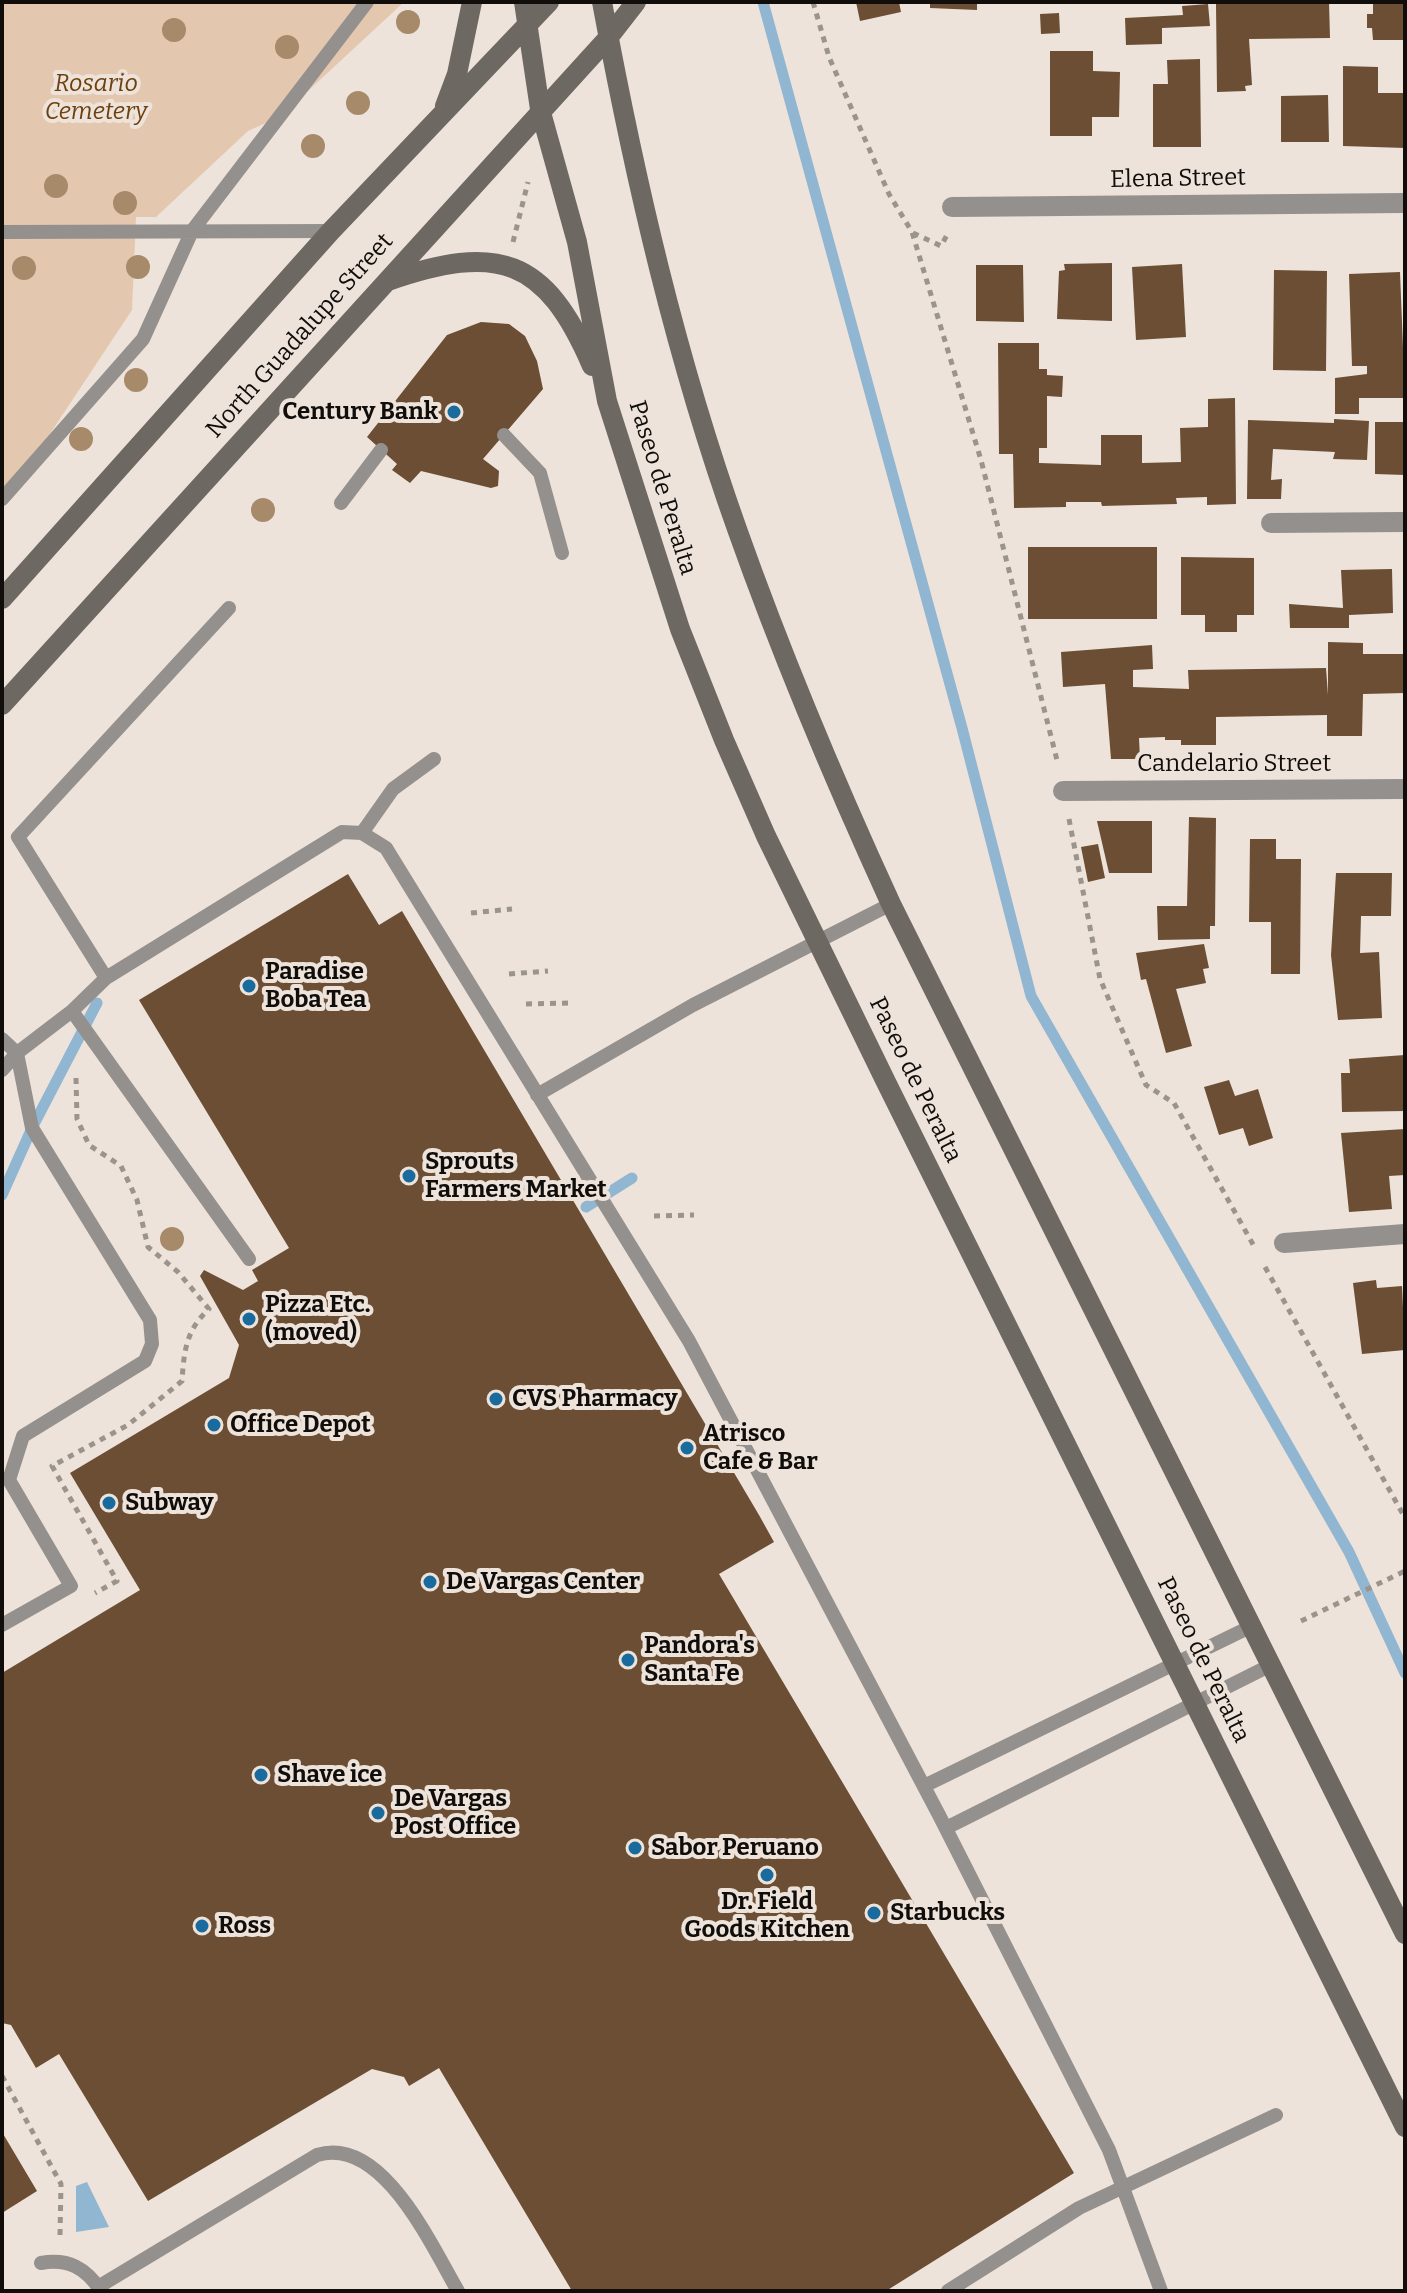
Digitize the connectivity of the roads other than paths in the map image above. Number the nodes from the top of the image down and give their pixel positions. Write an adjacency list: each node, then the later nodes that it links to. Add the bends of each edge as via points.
1 (367, 2): 13 (lane)
2 (472, 2): 10 (main road)
3 (524, 2): 7 (main road, Paseo de Peralta)
4 (549, 2): 7 (main road, North Guadalupe Street)
5 (602, 2): 8 (main road)
6 (636, 2): 8 (main road, North Guadalupe Street)
7 (526, 24): 9 (main road, Paseo de Peralta); 10 (main road, North Guadalupe Street)
8 (608, 38): 9 (main road, North Guadalupe Street); 32 (main road, via 667,300 737,528)
9 (540, 109): 16 (main road, North Guadalupe Street); 17 (main road, Paseo de Peralta, via 577,242)
10 (442, 116): 14 (main road, North Guadalupe Street)
11 (1405, 203): 12 (street, Elena Street)
12 (952, 207)
13 (192, 231): 14 (lane); 15 (lane); 20 (lane, via 143,339)
14 (331, 231): 25 (main road, North Guadalupe Street)
15 (2, 232)
16 (384, 282): 17 (main road, via 465,260 507,265 532,277 565,309); 27 (main road, North Guadalupe Street)
17 (607, 401): 33 (main road, Paseo de Peralta, via 680,629 724,740)
18 (504, 435): 24 (lane, via 540,473)
19 (381, 450): 21 (lane)
20 (2, 499)
21 (341, 503)
22 (1405, 522): 23 (street)
23 (1271, 523)
24 (562, 553)
25 (2, 599)
26 (229, 608): 34 (lane, via 18,837)
27 (2, 705)
28 (434, 759): 31 (lane, via 393,789)
29 (1405, 789): 30 (street, Candelario Street)
30 (1063, 791)
31 (362, 833): 34 (lane, via 342,832); 39 (lane, via 386,848)
32 (891, 904): 33 (lane); 44 (main road)
33 (818, 942): 39 (lane, via 693,1005); 45 (main road, Paseo de Peralta)
34 (106, 978): 35 (lane)
35 (72, 1011): 37 (lane); 42 (lane)
36 (2, 1039): 37 (lane)
37 (17, 1053): 38 (lane); 43 (lane, via 32,1128 150,1320 152,1344 145,1361 23,1436 9,1480 71,1586)
38 (2, 1070)
39 (537, 1095): 48 (lane, via 689,1341)
40 (1405, 1234): 41 (street)
41 (1284, 1243)
42 (249, 1259)
43 (2, 1625)
44 (1252, 1626): 45 (lane); 46 (main road)
45 (1176, 1663): 47 (main road, Paseo de Peralta); 48 (lane)
46 (1271, 1665): 47 (lane); 50 (main road)
47 (1195, 1703): 49 (lane); 52 (main road, Paseo de Peralta)
48 (924, 1786): 49 (lane)
49 (946, 1828): 53 (lane)
50 (1405, 1934)
51 (1276, 2115): 53 (lane)
52 (1405, 2127)
53 (1123, 2187): 57 (lane, via 1079,2208); 58 (lane)
54 (41, 2263): 55 (lane, via 58,2260 84,2269)
55 (100, 2289): 56 (lane, via 308,2160 333,2150 353,2154 393,2188)
56 (458, 2291)
57 (948, 2291)
58 (1161, 2291)

